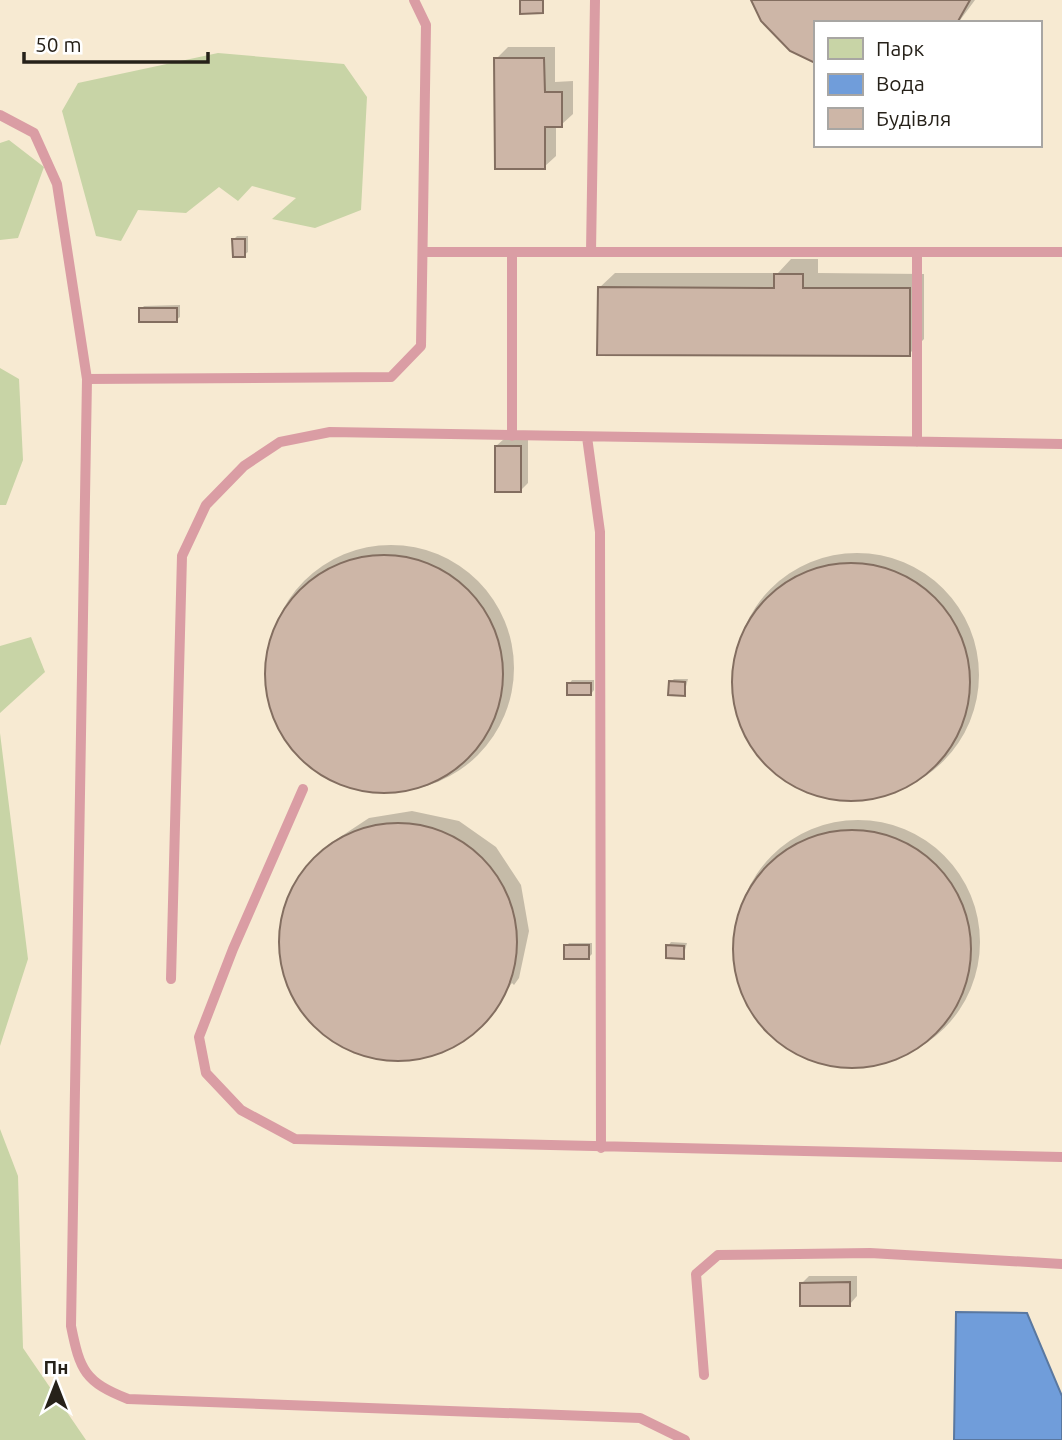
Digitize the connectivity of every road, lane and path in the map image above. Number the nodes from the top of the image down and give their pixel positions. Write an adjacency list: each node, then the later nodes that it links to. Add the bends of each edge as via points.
1 (414, 0): 4 (lane, via 426,25)
2 (595, 0): 6 (lane)
3 (0, 115): 9 (lane, via 34,134 57,184)
4 (424, 252): 5 (lane); 9 (lane, via 421,346 391,377)
5 (512, 252): 6 (lane); 10 (lane)
6 (591, 252): 7 (lane)
7 (918, 252): 8 (lane); 12 (lane)
8 (1062, 252)
9 (86, 379): 20 (lane, via 71,1326 78,1360 98,1387 128,1399 640,1418)
10 (512, 436): 11 (lane); 15 (lane, via 330,432 280,442 244,466 206,505 182,556)
11 (587, 437): 12 (lane); 16 (lane, via 600,532)
12 (918, 442): 13 (lane)
13 (1062, 444)
14 (303, 789): 16 (lane, via 199,1037 206,1073 241,1110 295,1139)
15 (171, 979)
16 (601, 1148): 17 (lane)
17 (1062, 1157)
18 (1062, 1264): 19 (lane, via 870,1253 718,1255 696,1274)
19 (704, 1375)
20 (685, 1440)

